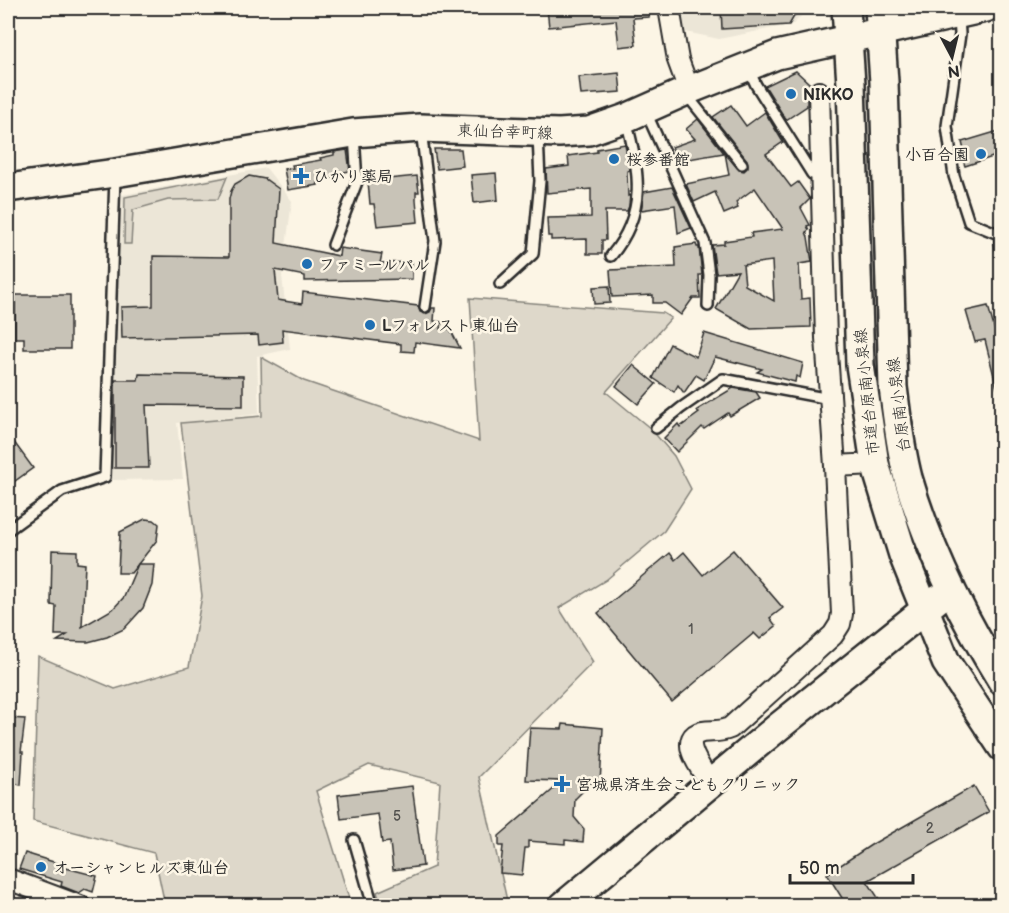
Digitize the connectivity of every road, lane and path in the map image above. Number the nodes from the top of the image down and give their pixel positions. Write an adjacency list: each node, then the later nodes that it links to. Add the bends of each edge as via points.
1 (669, 8): 8 (street)
2 (846, 8): 6 (street, 市道台原南小泉線)
3 (986, 8): 4 (street, 東仙台幸町線)
4 (959, 15): 5 (street, 東仙台幸町線); 18 (lane, via 960,34 947,126 954,176 969,222)
5 (880, 19): 6 (street, 東仙台幸町線); 30 (street, 台原南小泉線, via 892,387 913,492)
6 (848, 39): 7 (street, 東仙台幸町線); 27 (street, 市道台原南小泉線, via 860,365)
7 (747, 66): 8 (street, 東仙台幸町線); 16 (lane)
8 (687, 91): 10 (street, 東仙台幸町線); 14 (lane)
9 (819, 92): 25 (street)
10 (636, 114): 13 (street, 東仙台幸町線, via 589,131); 21 (lane, via 636,209 624,241); 23 (lane, via 705,243)
11 (420, 128): 12 (street, 東仙台幸町線); 13 (street, 東仙台幸町線); 24 (lane, via 435,241)
12 (353, 133): 15 (street, 東仙台幸町線); 19 (lane, via 357,182)
13 (538, 133): 22 (lane, via 540,181 533,254)
14 (742, 164)
15 (115, 173): 17 (street, 東仙台幸町線); 29 (lane, via 105,477 62,491)
16 (812, 174)
17 (8, 188)
18 (1001, 234): 20 (lane)
19 (333, 245)
20 (1002, 250)
21 (611, 256)
22 (500, 284)
23 (708, 306)
24 (425, 307)
25 (830, 399): 26 (lane, via 723,379); 28 (street)
26 (656, 428)
27 (875, 464): 28 (street); 31 (street, 市道台原南小泉線)
28 (835, 466): 34 (street, via 840,624 833,635 730,728 697,734 690,746)
29 (8, 530)
30 (951, 590): 31 (street); 32 (street, 台原南小泉線)
31 (924, 610): 33 (street, 市道台原南小泉線, via 946,662); 34 (street)
32 (1002, 681)
33 (1002, 747)
34 (710, 783): 39 (street)
35 (354, 840): 38 (lane)
36 (8, 879): 37 (street)
37 (80, 906)
38 (373, 906)
39 (562, 906)

